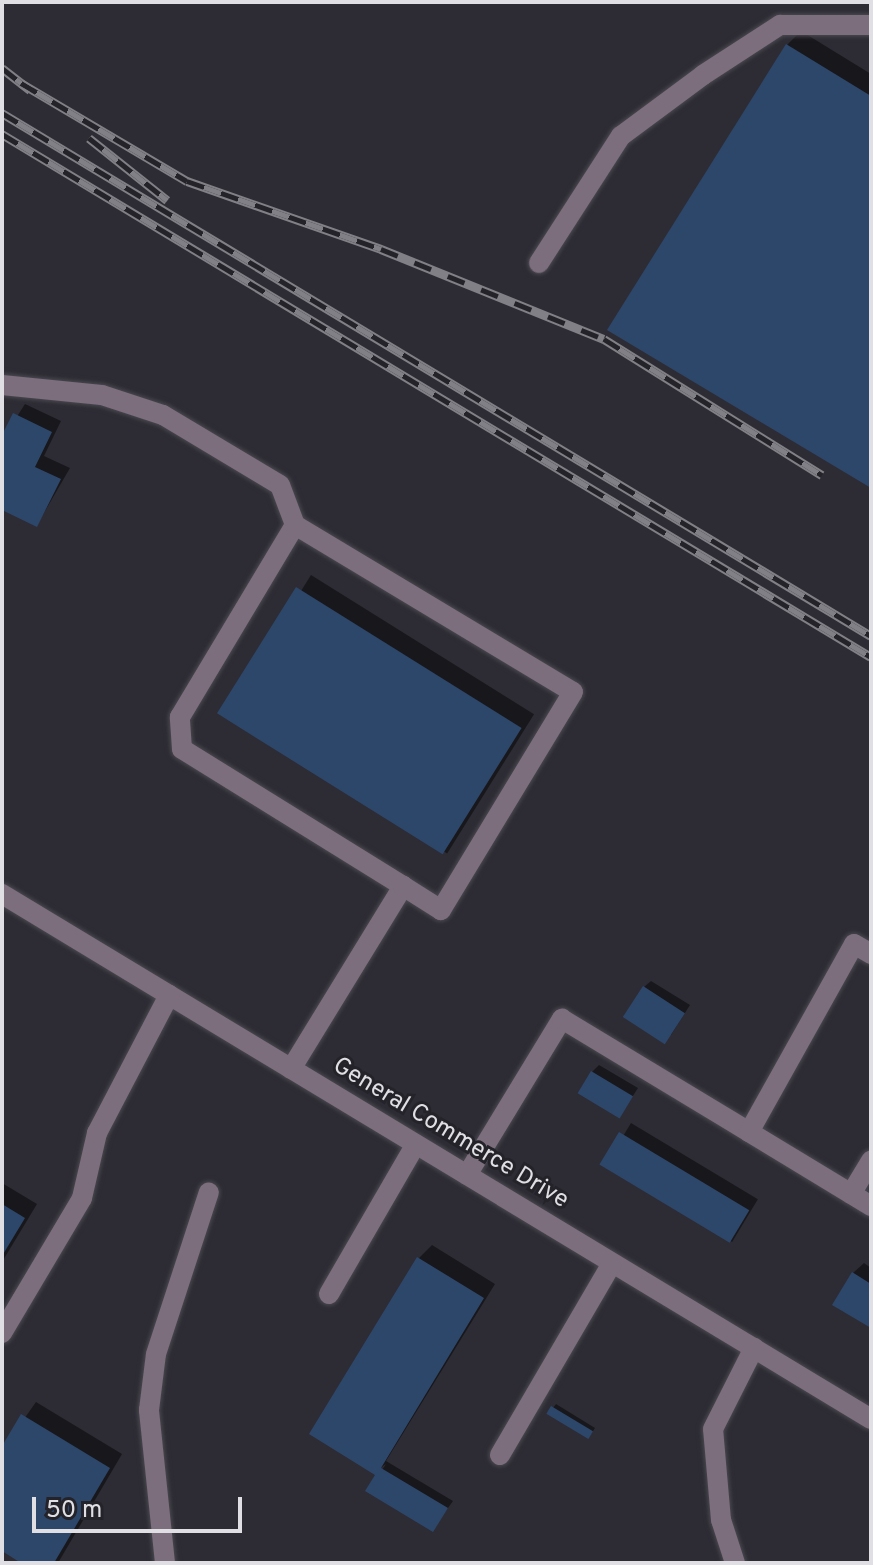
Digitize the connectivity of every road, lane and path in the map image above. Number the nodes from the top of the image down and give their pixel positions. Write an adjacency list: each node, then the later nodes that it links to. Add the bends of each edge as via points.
1 (871, 25): 2 (street, via 780,25 703,75 621,136)
2 (539, 263)
3 (2, 385): 4 (street, via 102,395 163,415 280,485)
4 (295, 525): 5 (street, via 180,717 182,749); 5 (street, via 573,692 441,910)
5 (403, 886): 9 (street)
6 (2, 894): 8 (street, General Commerce Drive)
7 (871, 954): 10 (street, via 854,944)
8 (169, 995): 9 (street, General Commerce Drive); 19 (street, via 97,1133 82,1198)
9 (291, 1069): 11 (street, General Commerce Drive)
10 (749, 1132): 13 (street, via 562,1019); 15 (street)
11 (416, 1144): 13 (street, General Commerce Drive); 18 (street)
12 (871, 1161): 15 (street)
13 (467, 1175): 17 (street, General Commerce Drive)
14 (209, 1192): 23 (street, via 156,1354 149,1410)
15 (851, 1194): 16 (street)
16 (871, 1206)
17 (612, 1263): 20 (street, General Commerce Drive); 22 (street)
18 (329, 1294)
19 (2, 1333)
20 (754, 1348): 21 (street, General Commerce Drive); 24 (street, via 713,1429 721,1520)
21 (871, 1419)
22 (500, 1455)
23 (165, 1563)
24 (735, 1563)

